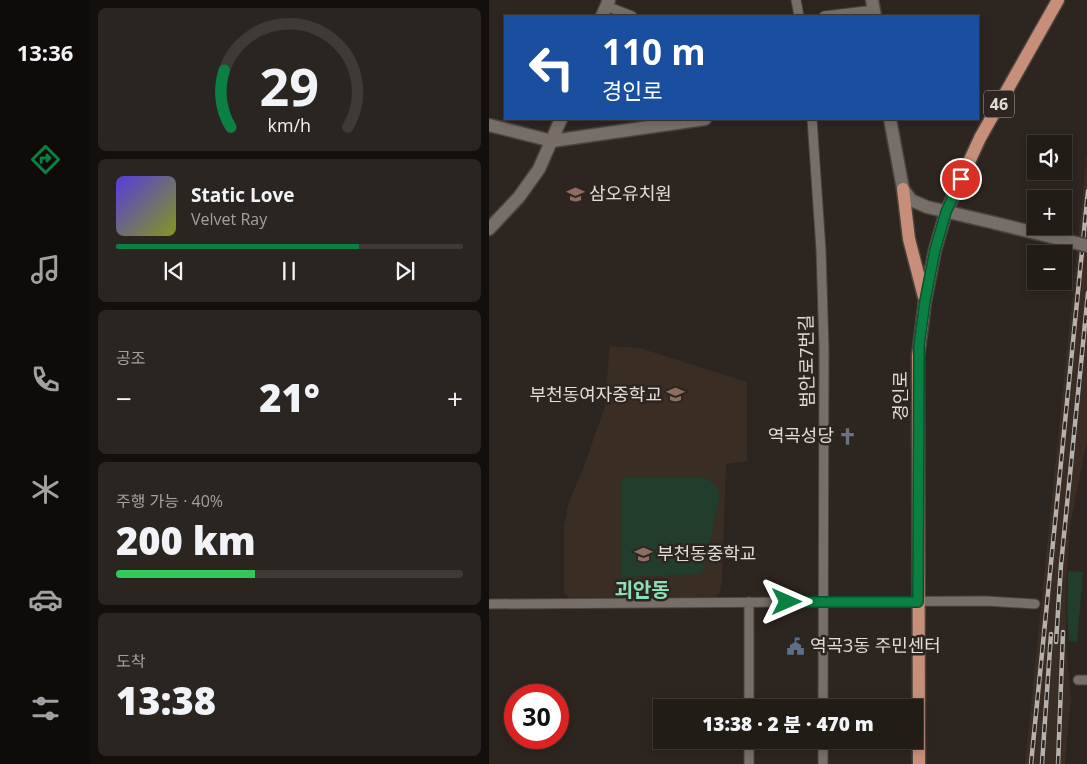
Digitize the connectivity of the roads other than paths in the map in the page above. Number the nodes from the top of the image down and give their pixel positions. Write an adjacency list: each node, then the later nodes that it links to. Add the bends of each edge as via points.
1 (797, 0): 6 (street)
2 (1058, 0): 15 (main road, 경인로 / 46, via 980,138)
3 (606, 8): 5 (street)
4 (874, 9): 7 (street)
5 (629, 15)
6 (799, 15)
7 (831, 15)
8 (561, 120): 13 (street)
9 (698, 120): 13 (street)
10 (812, 120): 21 (street, 범안로7번길, via 824,349)
11 (890, 120): 14 (street)
12 (489, 125): 13 (street)
13 (552, 141): 16 (street, via 539,169 519,197)
14 (903, 189): 15 (street, via 918,204); 18 (main road, via 909,239)
15 (946, 212): 17 (street, bridge); 18 (main road, 경인로 / 46)
16 (489, 229)
17 (1087, 246)
18 (925, 301): 20 (main road, 경인로 / 46, via 918,356)
19 (749, 602): 21 (street); 22 (street); 24 (street)
20 (918, 602): 21 (street); 23 (street); 30 (main road, 경인로 / 46)
21 (825, 603): 25 (street, 범안로7번길)
22 (489, 604)
23 (1035, 604)
24 (749, 699)
25 (823, 699)
26 (749, 749): 28 (street)
27 (823, 749): 29 (street)
28 (749, 764)
29 (823, 764)
30 (919, 764)

